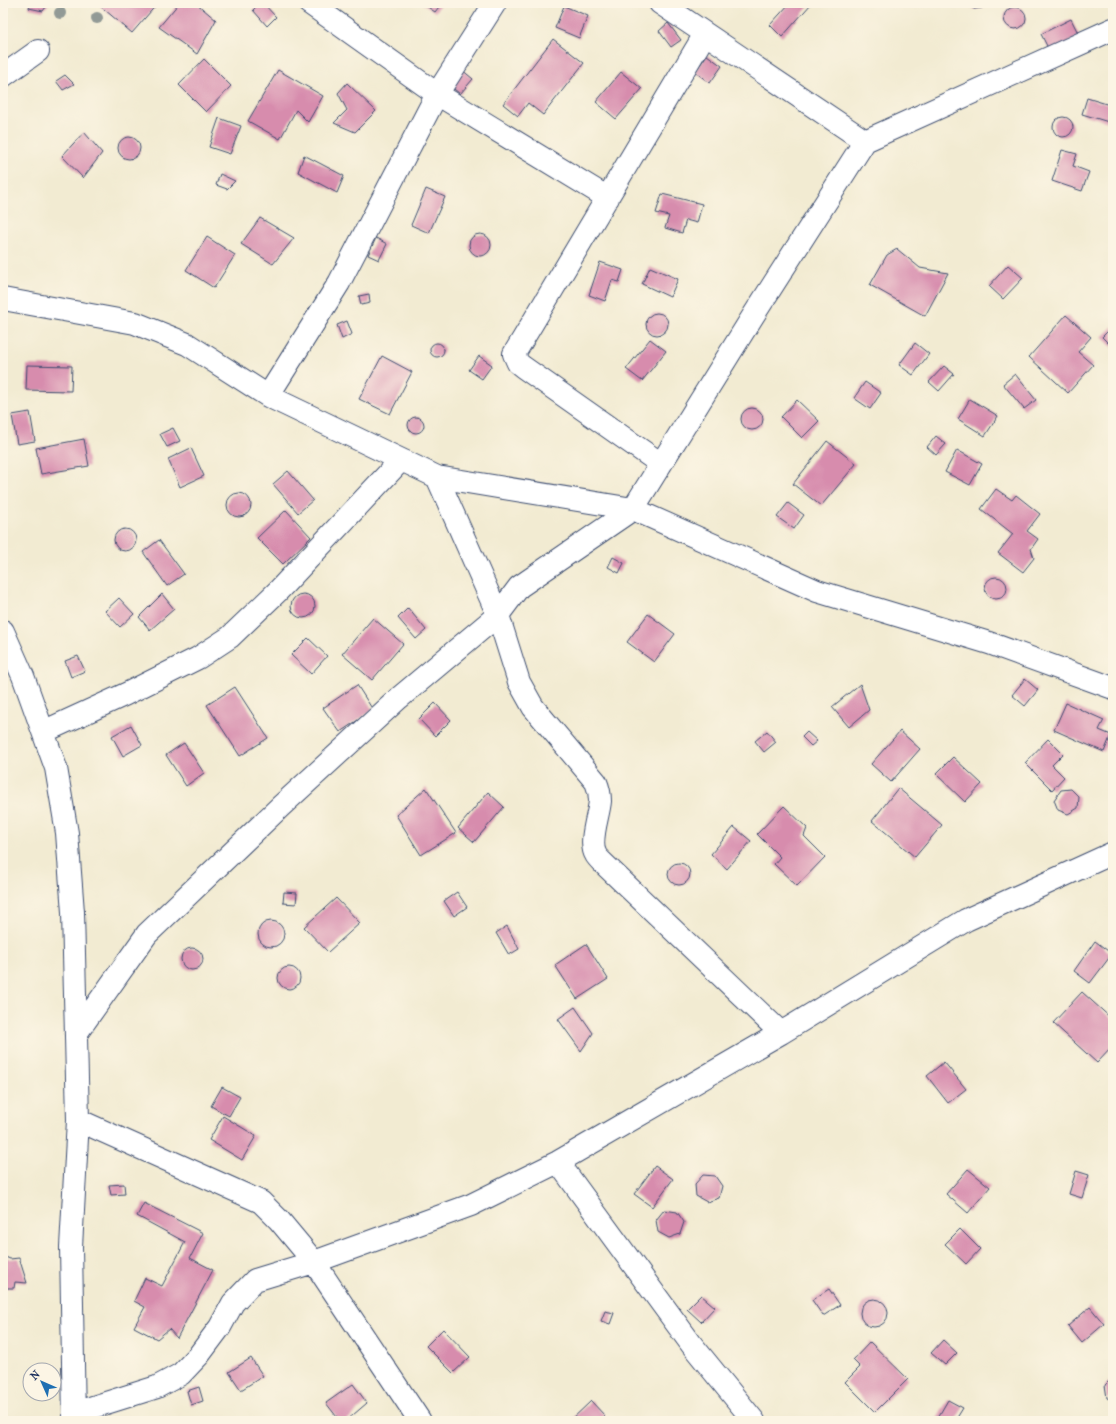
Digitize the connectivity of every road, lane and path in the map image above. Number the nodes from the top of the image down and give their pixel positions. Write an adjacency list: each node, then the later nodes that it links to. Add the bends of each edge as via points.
1 (309, 3): 8 (street)
2 (495, 3): 8 (street)
3 (660, 3): 5 (street)
4 (1113, 30): 9 (street)
5 (705, 34): 9 (street); 10 (street)
6 (38, 51): 7 (street)
7 (3, 76)
8 (437, 94): 10 (street); 12 (street, via 339,283)
9 (865, 141): 14 (street)
10 (608, 198): 14 (street, via 514,354 523,367)
11 (3, 299): 12 (street, via 135,323 187,344)
12 (268, 396): 13 (street)
13 (401, 460): 15 (street); 20 (street, via 278,591 230,637 198,658)
14 (661, 464): 16 (street)
15 (437, 477): 16 (street); 17 (street)
16 (633, 508): 17 (street, via 519,587); 19 (street, via 817,591 989,643)
17 (498, 615): 22 (street, via 519,682 533,707 596,782 600,802 594,834 595,854); 23 (street, via 393,703 147,934)
18 (3, 631): 20 (street, via 23,676)
19 (1113, 688)
20 (43, 732): 23 (street, via 56,768 67,833 72,896)
21 (1113, 853): 22 (street, via 966,920)
22 (781, 1033): 25 (street)
23 (76, 1034): 24 (street)
24 (78, 1120): 26 (street, via 261,1202); 27 (street, via 71,1247)
25 (558, 1162): 26 (street, via 472,1205); 29 (street, via 692,1345)
26 (314, 1262): 27 (street, via 255,1280 233,1303 220,1327 181,1374 157,1387); 28 (street)
27 (74, 1417)
28 (420, 1421)
29 (754, 1421)

